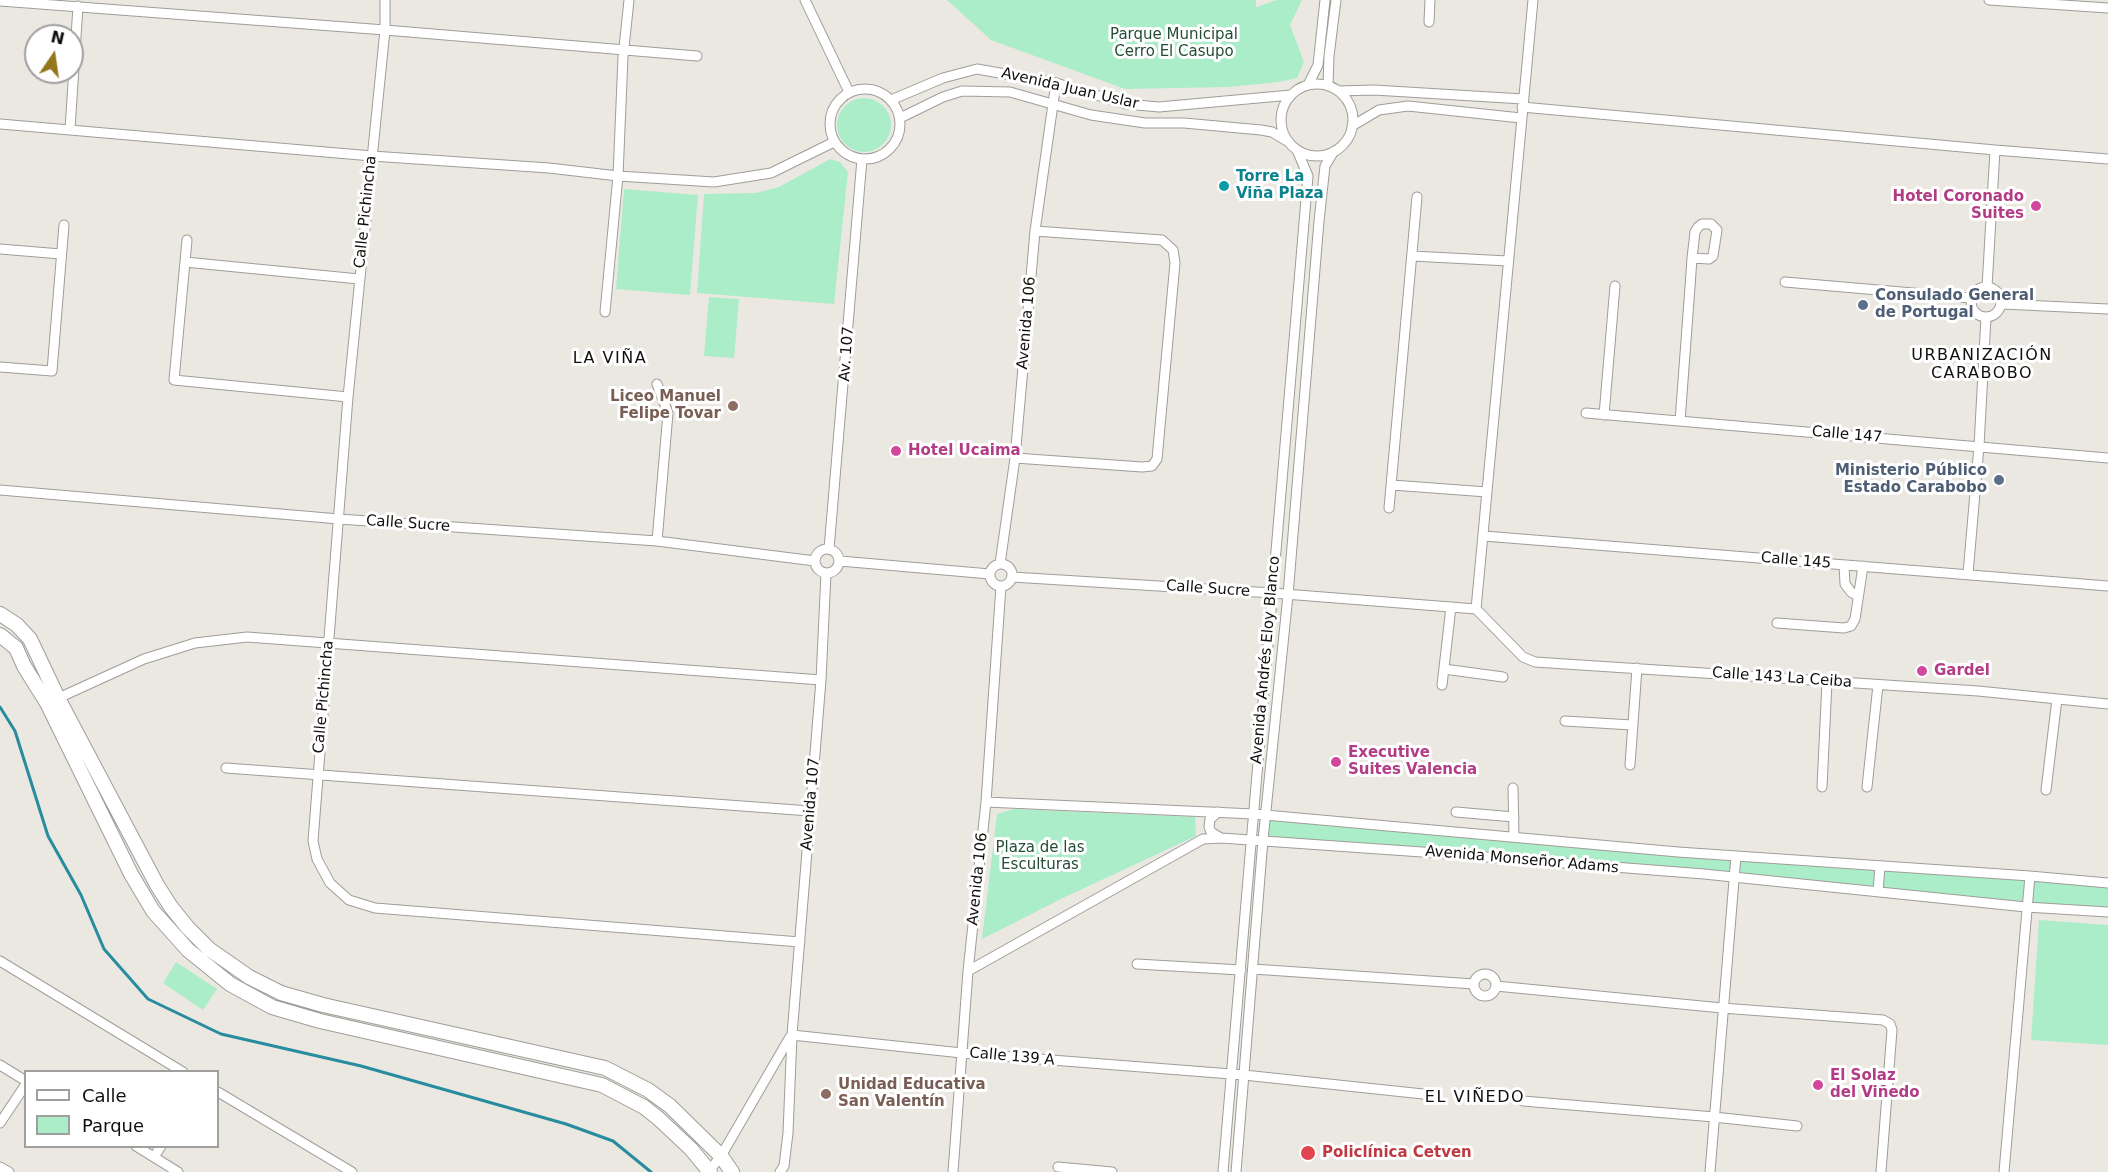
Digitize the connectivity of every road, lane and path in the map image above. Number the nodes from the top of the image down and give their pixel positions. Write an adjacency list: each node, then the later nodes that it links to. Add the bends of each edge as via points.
1 (385, 0): 14 (street, Calle Pichincha)
2 (629, 0): 15 (street)
3 (805, 0): 21 (street)
4 (1325, 0): 18 (street, via 1318,65)
5 (1335, 0): 19 (street)
6 (1430, 0): 13 (street)
7 (1533, 0): 25 (street)
8 (1989, 0): 10 (street)
9 (0, 1): 11 (street)
10 (2052, 2): 12 (street)
11 (78, 6): 14 (street); 30 (street)
12 (2108, 8)
13 (1429, 22)
14 (385, 30): 15 (street); 36 (street, Calle Pichincha)
15 (623, 50): 16 (street); 39 (street)
16 (698, 56)
17 (1056, 83): 22 (street, Avenida Juan Uslar, via 1126,104 1159,107); 23 (street, Avenida Juan Uslar, via 977,69 943,78); 24 (street, Avenida 106)
18 (1308, 85): 19 (street); 22 (street)
19 (1328, 86): 20 (street)
20 (1338, 91): 25 (street, via 1374,90); 29 (street, via 1350,107)
21 (849, 92): 23 (street, via 871,89); 31 (street, via 830,114)
22 (1291, 95): 32 (street, via 1281,118 1282,131)
23 (891, 100): 26 (street)
24 (1052, 102): 26 (street, Avenida Juan Uslar, via 1010,92 962,91); 32 (street, Avenida Juan Uslar, via 1092,115 1133,122 1261,130); 42 (street, Avenida 106)
25 (1522, 103): 27 (street); 34 (street)
26 (900, 118): 37 (street, via 900,130 889,150)
27 (1521, 118): 29 (street, via 1408,106 1379,110); 48 (street)
28 (0, 124): 30 (street)
29 (1352, 126): 35 (street, via 1348,138)
30 (70, 129): 36 (street)
31 (834, 142): 37 (street, via 847,155); 39 (street, via 771,173 714,182)
32 (1289, 142): 33 (street)
33 (1297, 150): 35 (street, via 1319,156); 87 (street, Avenida Andrés Eloy Blanco, via 1308,176)
34 (1995, 150): 38 (street); 53 (street)
35 (1334, 151): 88 (street, Avenida Andrés Eloy Blanco, via 1325,166 1321,192)
36 (372, 156): 39 (street); 50 (street, Calle Pichincha)
37 (862, 159): 75 (street, Av. 107)
38 (2108, 159)
39 (618, 176): 57 (street)
40 (1417, 197): 46 (street)
41 (64, 225): 45 (street)
42 (1035, 231): 66 (street, Avenida 106); 66 (street, via 1162,240 1173,250 1175,264 1157,459 1152,466)
43 (187, 240): 49 (street)
44 (0, 249): 45 (street)
45 (61, 254): 59 (street, via 52,371)
46 (1412, 256): 48 (street); 68 (street)
47 (1692, 258): 64 (street)
48 (1508, 261): 70 (street)
49 (185, 262): 50 (street); 61 (street, via 174,380)
50 (359, 279): 61 (street, Calle Pichincha)
51 (1785, 282): 54 (street)
52 (1615, 286): 63 (street)
53 (1987, 286): 54 (street, via 1979,288); 55 (street, via 1998,292)
54 (1971, 298): 58 (street, via 1974,311)
55 (2002, 304): 56 (street); 58 (street, via 1995,315)
56 (2108, 309)
57 (605, 312)
58 (1986, 317): 65 (street)
59 (0, 367)
60 (657, 384): 74 (street, via 668,413)
61 (348, 397): 72 (street, Calle Pichincha)
62 (1586, 413): 63 (street, Calle 147)
63 (1604, 415): 64 (street, Calle 147)
64 (1680, 421): 65 (street, Calle 147)
65 (1979, 446): 67 (street, Calle 147); 83 (street)
66 (1015, 458): 78 (street, Avenida 106)
67 (2108, 458)
68 (1392, 485): 70 (street); 71 (street)
69 (0, 490): 72 (street, Calle Sucre)
70 (1487, 492): 73 (street)
71 (1389, 508)
72 (339, 519): 74 (street, Calle Sucre); 95 (street, Calle Pichincha)
73 (1484, 536): 79 (street, Calle 145); 91 (street)
74 (657, 542): 76 (street, Calle Sucre)
75 (829, 549): 76 (street, via 821,550); 77 (street, via 837,553)
76 (815, 561): 81 (street, via 818,569)
77 (840, 561): 81 (street, via 837,569); 82 (street)
78 (1000, 564): 82 (street); 84 (street, via 1007,566)
79 (1844, 565): 80 (street, Calle 145); 89 (street, via 1845,584)
80 (1863, 566): 83 (street, Calle 145); 89 (street)
81 (826, 573): 99 (street, Avenida 107)
82 (990, 574): 85 (street, via 994,584)
83 (1968, 574): 86 (street, Calle 145)
84 (1012, 577): 85 (street); 87 (street, Calle Sucre)
85 (1001, 586): 115 (street, Avenida 106)
86 (2108, 586)
87 (1272, 593): 88 (street, Calle Sucre); 119 (street, Avenida Andrés Eloy Blanco)
88 (1288, 595): 90 (street, Calle Sucre); 120 (street, Avenida Andrés Eloy Blanco)
89 (1858, 596): 93 (street, via 1855,619 1848,628)
90 (1451, 607): 91 (street, Calle Sucre); 97 (street)
91 (1476, 609): 96 (street, Calle 143 La Ceiba, via 1523,657 1534,662)
92 (0, 614): 104 (street, via 26,633)
93 (1777, 623)
94 (0, 635): 104 (street, via 16,648 24,666)
95 (328, 643): 99 (street); 104 (street, via 247,637 195,643 144,659); 110 (street, Calle Pichincha)
96 (1637, 668): 100 (street, Calle 143 La Ceiba); 107 (street)
97 (1444, 669): 98 (street); 101 (street)
98 (1503, 677)
99 (821, 680): 116 (street, Avenida 107)
100 (1827, 682): 102 (street, Calle 143 La Ceiba); 111 (street)
101 (1442, 685)
102 (1878, 685): 103 (street, Calle 143 La Ceiba); 112 (street)
103 (2057, 699): 105 (street, Calle 143 La Ceiba); 114 (street)
104 (53, 700): 127 (street); 129 (street)
105 (2108, 704)
106 (1565, 721): 107 (street)
107 (1632, 725): 108 (street)
108 (1630, 765)
109 (226, 768): 110 (street)
110 (318, 774): 116 (street); 136 (street, Calle Pichincha, via 313,841 317,859 330,883 350,900 375,908)
111 (1822, 787)
112 (1867, 787)
113 (1514, 788): 121 (street)
114 (2046, 790)
115 (986, 802): 117 (street, Avenida Monseñor Adams); 141 (street, Avenida 106)
116 (810, 811): 136 (street, Avenida 107)
117 (1218, 812): 119 (street, Avenida Monseñor Adams); 123 (street, via 1210,819 1209,827)
118 (1456, 812): 121 (street)
119 (1254, 814): 120 (street, Avenida Monseñor Adams); 124 (street, Avenida Andrés Eloy Blanco)
120 (1265, 815): 122 (street, Avenida Monseñor Adams); 125 (street, Avenida Andrés Eloy Blanco)
121 (1514, 817): 122 (street)
122 (1514, 837): 126 (street, Avenida Monseñor Adams)
123 (1221, 838): 124 (street, Avenida Monseñor Adams); 141 (street, Avenida Monseñor Adams, via 1203,839)
124 (1252, 840): 125 (street, Avenida Monseñor Adams); 140 (street, Avenida Andrés Eloy Blanco)
125 (1263, 840): 131 (street, Avenida Monseñor Adams); 139 (street, Avenida Andrés Eloy Blanco)
126 (1736, 856): 128 (street, Avenida Monseñor Adams); 131 (street)
127 (147, 866): 129 (street); 147 (street, via 188,928 209,949 260,984 323,1005)
128 (1880, 866): 130 (street, Avenida Monseñor Adams); 133 (street)
129 (131, 874): 150 (street, via 161,921 188,950 258,1001 320,1021)
130 (2030, 876): 132 (street, Avenida Monseñor Adams); 134 (street)
131 (1735, 878): 133 (street, Avenida Monseñor Adams); 144 (street)
132 (2108, 883)
133 (1878, 892): 134 (street, Avenida Monseñor Adams)
134 (2026, 906): 135 (street, Avenida Monseñor Adams); 179 (street)
135 (2108, 912)
136 (800, 942): 145 (street, Avenida 107)
137 (0, 961): 149 (street)
138 (1137, 964): 140 (street)
139 (1253, 969): 142 (street); 152 (street, Avenida Andrés Eloy Blanco)
140 (1241, 970): 151 (street, Avenida Andrés Eloy Blanco)
141 (968, 971): 146 (street, Avenida 106)
142 (1474, 984): 143 (street, via 1475,990 1484,996); 143 (street, via 1477,977 1488,974)
143 (1496, 986): 144 (street)
144 (1722, 1008): 158 (street); 178 (street, via 1883,1020 1890,1024)
145 (792, 1035): 146 (street, Calle 139 A); 163 (street); 167 (street, Avenida 107)
146 (962, 1053): 151 (street, Calle 139 A); 173 (street, Avenida 106)
147 (562, 1058): 150 (street); 163 (street, via 605,1068 648,1090)
148 (0, 1065): 153 (street)
149 (181, 1070)
150 (559, 1074): 171 (street, via 602,1085 644,1107 691,1149)
151 (1232, 1074): 152 (street, Calle 139 A); 175 (street, Avenida Andrés Eloy Blanco)
152 (1244, 1075): 156 (street, Calle 139 A); 176 (street, Avenida Andrés Eloy Blanco)
153 (24, 1081)
154 (24, 1085): 159 (street)
155 (219, 1093): 170 (street)
156 (1423, 1094)
157 (1522, 1101): 158 (street)
158 (1714, 1117): 160 (street); 177 (street)
159 (0, 1123)
160 (1797, 1126)
161 (139, 1148): 164 (street)
162 (160, 1148): 164 (street)
163 (721, 1156): 171 (street); 172 (street)
164 (154, 1157): 169 (street)
165 (0, 1167): 168 (street)
166 (1058, 1167): 174 (street)
167 (783, 1170)
168 (9, 1172)
169 (178, 1172)
170 (352, 1172)
171 (709, 1172)
172 (732, 1172)
173 (953, 1172)
174 (1112, 1172)
175 (1223, 1172)
176 (1236, 1172)
177 (1710, 1172)
178 (1881, 1172)
179 (2004, 1172)

